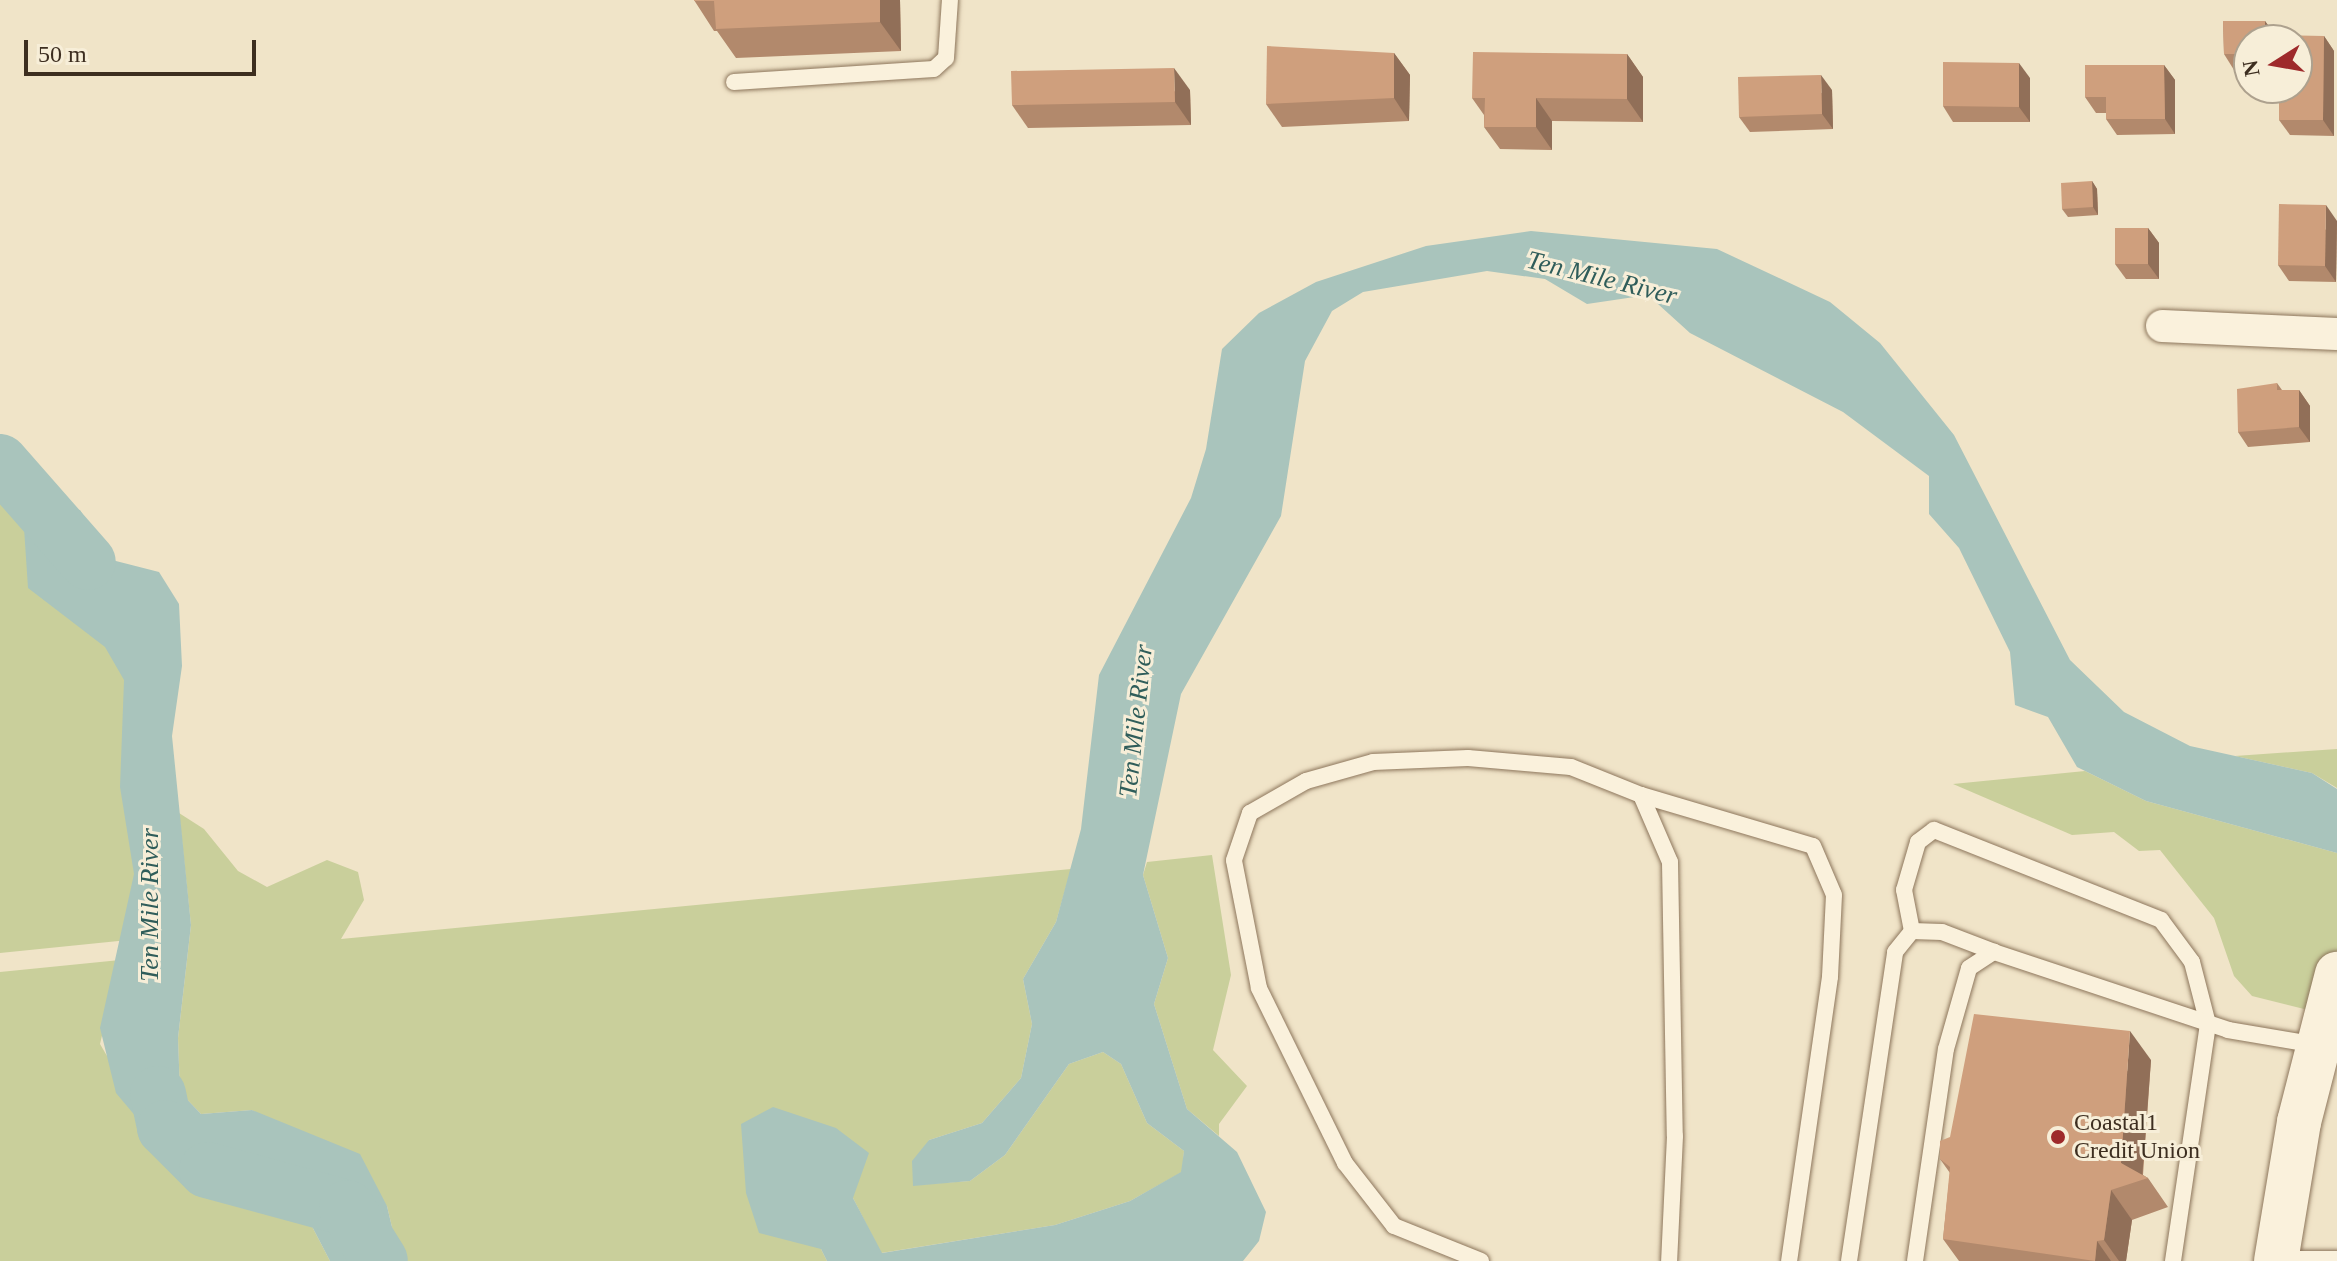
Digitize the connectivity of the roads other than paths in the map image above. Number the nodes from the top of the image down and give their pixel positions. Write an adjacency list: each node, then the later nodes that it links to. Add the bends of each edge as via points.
1 (950, 0): 2 (lane, via 946,58 934,69)
2 (734, 82)
3 (2162, 326): 4 (street)
4 (2337, 334)
5 (1641, 795): 13 (lane, via 1571,767 1468,758 1373,762 1306,781 1250,813 1234,860 1259,988 1345,1163 1394,1226); 14 (lane, via 1670,862 1675,1136); 15 (lane, via 1813,846 1834,895 1830,977)
6 (1912, 931): 7 (lane, via 1942,932); 9 (lane, via 1904,890 1918,842 1934,830 2161,920 2192,962); 16 (lane, via 1895,952)
7 (1994, 952): 9 (lane); 17 (lane, via 1969,968 1946,1049)
8 (2337, 974): 10 (main road)
9 (2208, 1024): 10 (lane); 18 (lane)
10 (2322, 1069): 12 (main road)
11 (2334, 1259): 12 (lane)
12 (2276, 1260)
13 (1481, 1261)
14 (1669, 1261)
15 (1789, 1261)
16 (1849, 1261)
17 (1915, 1261)
18 (2173, 1261)

